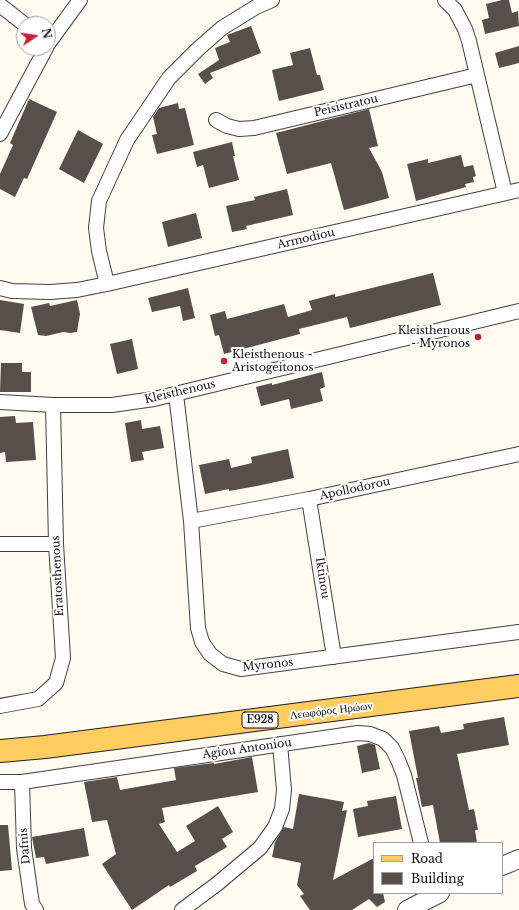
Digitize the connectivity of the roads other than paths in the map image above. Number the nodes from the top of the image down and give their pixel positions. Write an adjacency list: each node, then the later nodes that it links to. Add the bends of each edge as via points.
1 (80, 0): 6 (street)
2 (272, 0): 12 (street, via 222,28 198,49 169,78 127,140 99,201 96,228)
3 (445, 0): 8 (street, Armodiou, via 465,29)
4 (0, 5): 5 (street)
5 (16, 18)
6 (56, 33)
7 (42, 56): 10 (street)
8 (477, 75): 9 (street, Peisistratou, via 254,128 239,129); 11 (street, Armodiou)
9 (216, 120)
10 (0, 134)
11 (512, 192): 12 (street, Armodiou)
12 (107, 284): 13 (street, Armodiou, via 50,292 12,291)
13 (0, 288)
14 (519, 311): 15 (street, Kleisthenous)
15 (176, 394): 17 (street, Kleisthenous, via 154,400 112,405); 20 (street, Myronos)
16 (0, 402): 17 (street, Kleisthenous)
17 (53, 405): 22 (street, Eratosthenous)
18 (519, 454): 19 (street, Apollodorou)
19 (309, 499): 20 (street, Apollodorou); 24 (street, Iktinou)
20 (191, 521): 24 (street, Myronos, via 198,628 202,642 210,654 223,664 241,669)
21 (0, 544): 22 (street)
22 (56, 544): 26 (street, Eratosthenous, via 63,658 56,683 38,699)
23 (519, 632): 24 (street, Myronos)
24 (334, 657)
25 (519, 686): 28 (main road, Λεωφόρος Ηρώων / E928)
26 (0, 706)
27 (280, 744): 30 (street, Agiou Antoniou); 31 (street, Agiou Antoniou, via 358,733 383,739 392,748 404,775); 36 (street, via 284,790 282,809 275,827 260,848)
28 (0, 751)
29 (0, 782): 30 (street, Agiou Antoniou)
30 (22, 782): 35 (street, Dafnis, via 24,848 32,904)
31 (421, 842)
32 (519, 859): 33 (street)
33 (503, 866)
34 (436, 894): 37 (street)
35 (36, 910)
36 (182, 910)
37 (407, 910)

